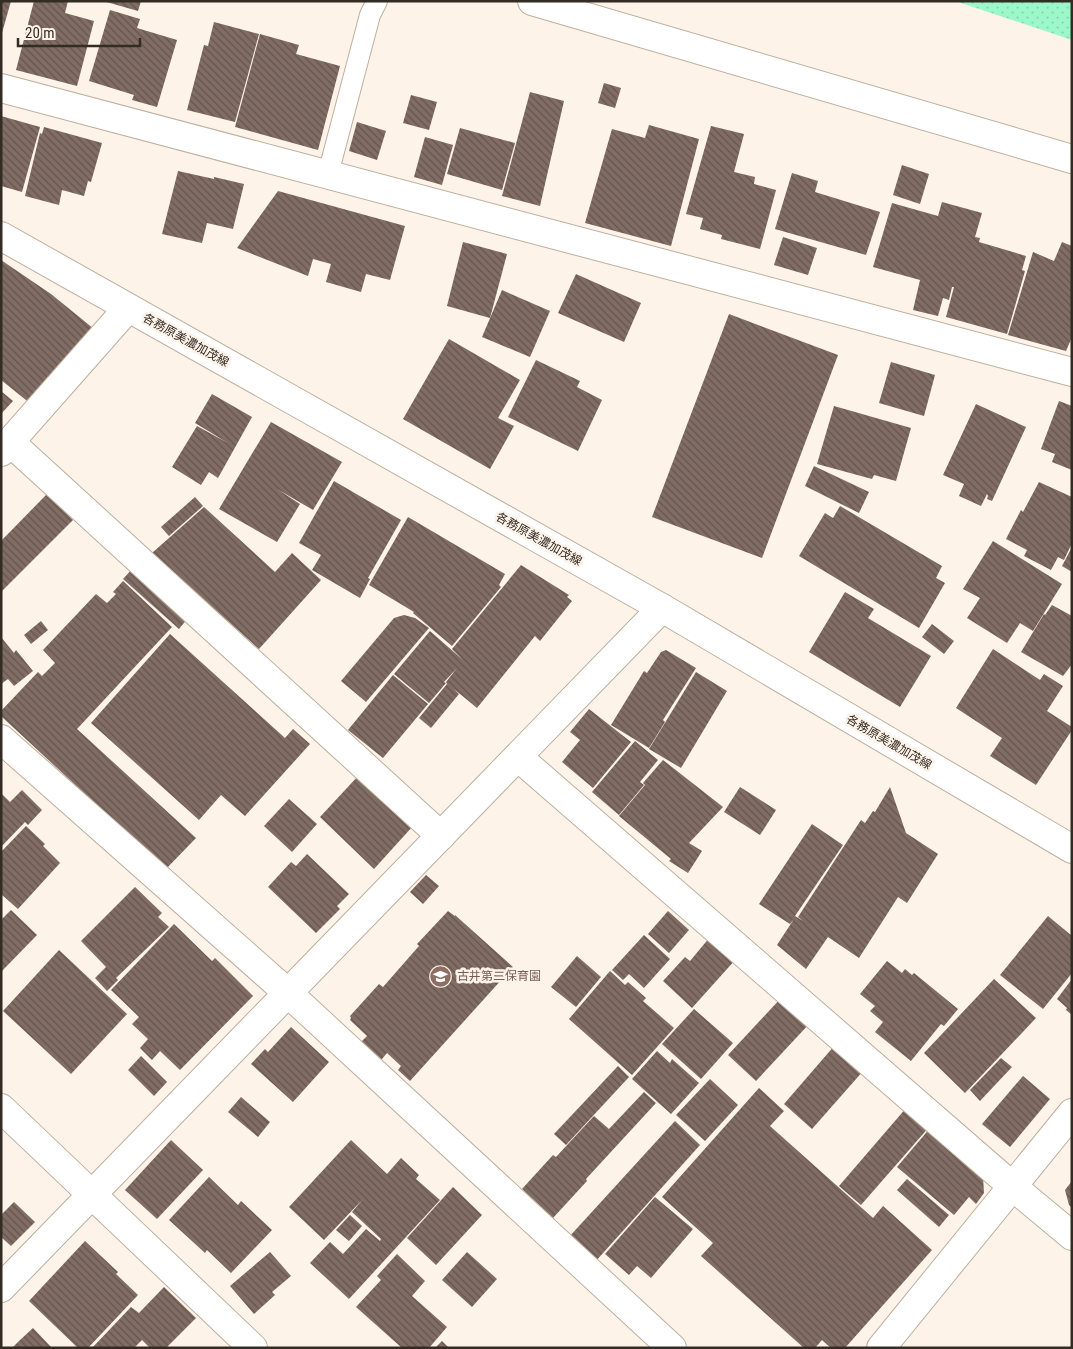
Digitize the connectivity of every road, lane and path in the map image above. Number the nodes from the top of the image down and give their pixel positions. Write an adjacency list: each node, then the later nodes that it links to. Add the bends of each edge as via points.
1 (377, 1): 5 (lane, via 370,15)
2 (532, 1): 4 (street)
3 (1, 88): 5 (street)
4 (1072, 159)
5 (328, 174): 8 (street)
6 (1, 236): 7 (street, 各務原美濃加茂線)
7 (128, 308): 9 (street); 10 (street, 各務原美濃加茂線)
8 (1072, 372)
9 (6, 447): 13 (street)
10 (662, 608): 12 (street); 14 (street, 各務原美濃加茂線)
11 (1, 739): 15 (street)
12 (518, 756): 13 (street); 18 (street)
13 (441, 836): 15 (street)
14 (1072, 849)
15 (288, 994): 19 (street); 23 (street)
16 (1, 1108): 19 (street)
17 (1072, 1113): 18 (street)
18 (1012, 1186): 20 (street); 24 (street)
19 (91, 1196): 21 (street); 22 (street)
20 (1072, 1236)
21 (1, 1288)
22 (253, 1348)
23 (672, 1348)
24 (881, 1348)

